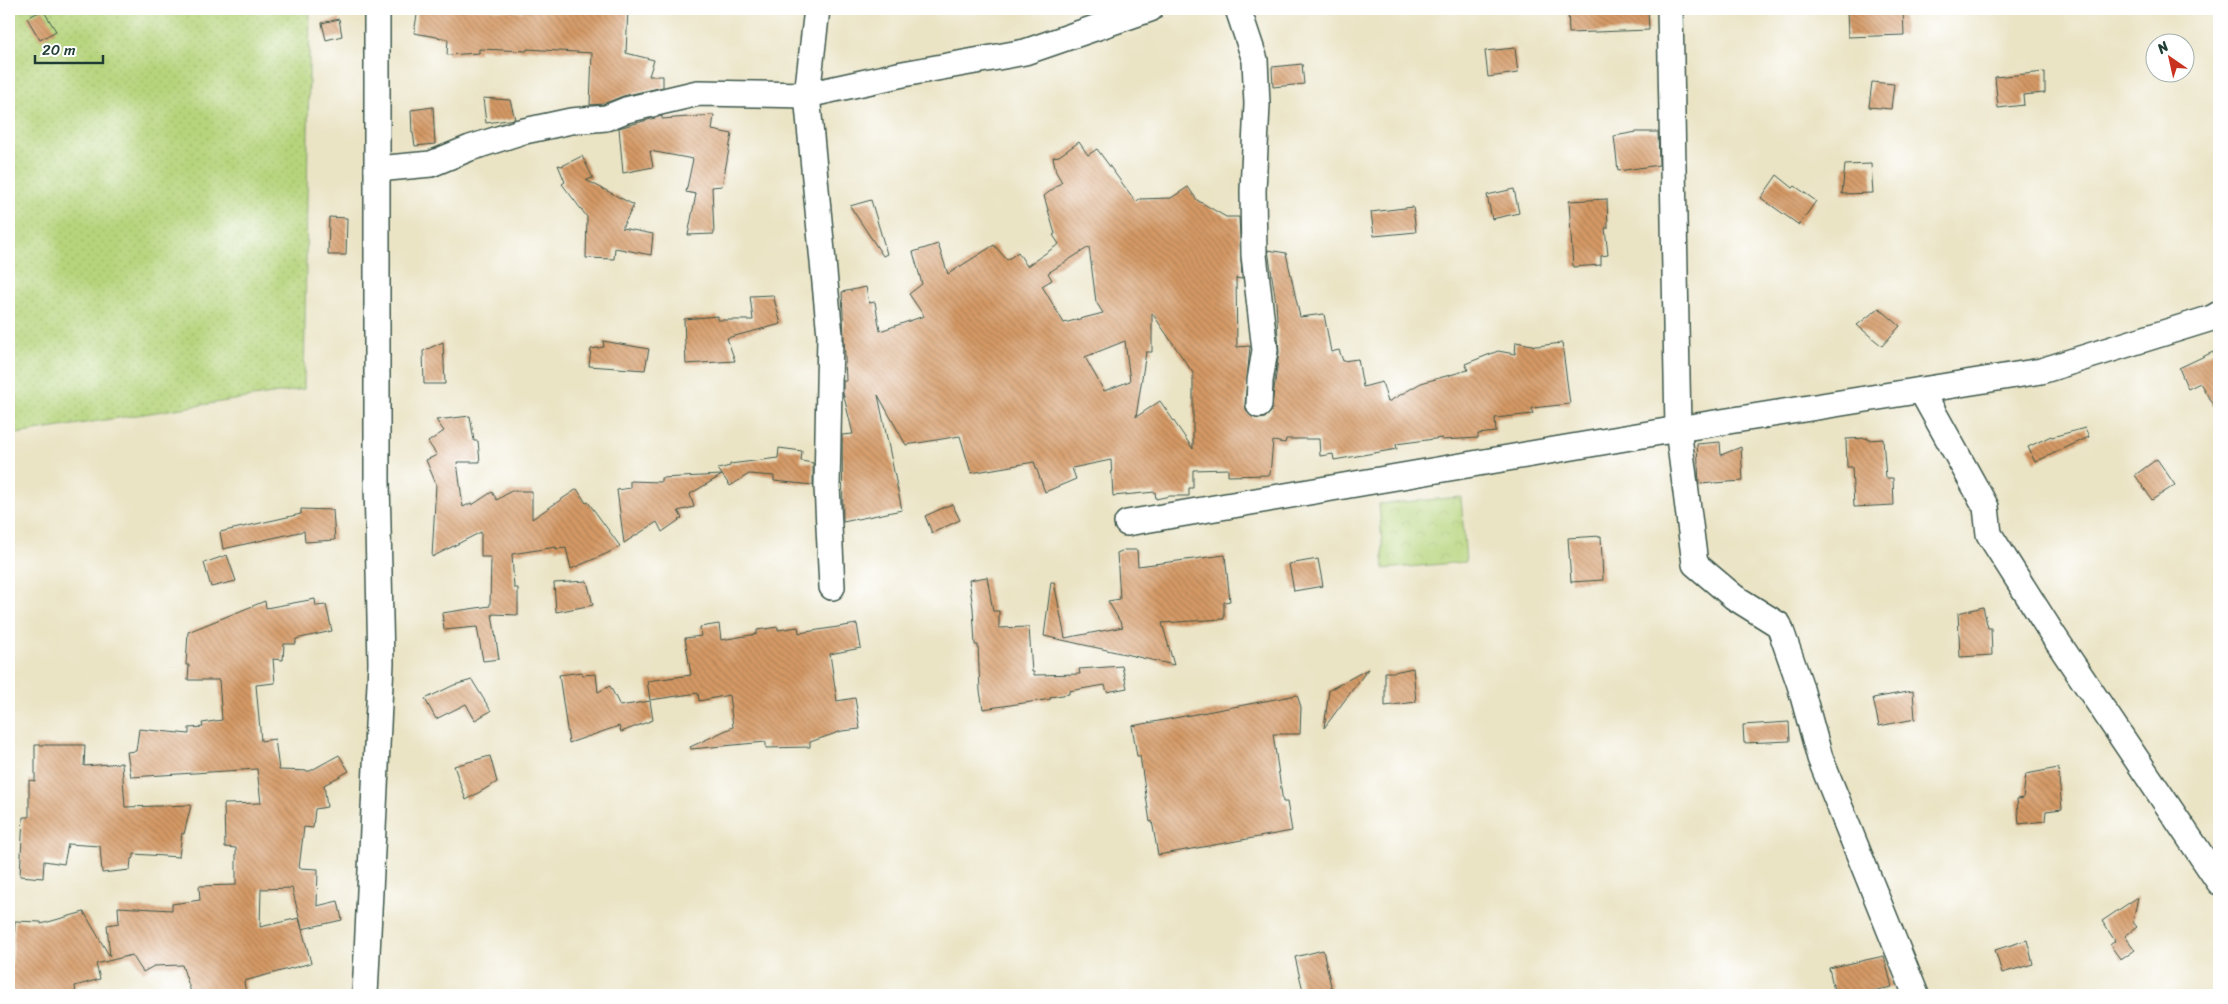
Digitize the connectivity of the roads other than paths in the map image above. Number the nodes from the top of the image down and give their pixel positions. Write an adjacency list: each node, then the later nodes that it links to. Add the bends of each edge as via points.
1 (377, 9): 7 (street)
2 (817, 9): 6 (street)
3 (1150, 9): 6 (street, via 1025,52 903,74)
4 (1238, 9): 10 (street, via 1254,60 1257,104 1254,255 1265,350)
5 (1670, 9): 11 (street)
6 (807, 96): 7 (street, via 698,93 606,118 571,120 520,132 431,164); 13 (street, via 830,335 827,486)
7 (377, 169): 15 (street, via 377,481 381,663)
8 (2217, 320): 9 (street, via 2042,371)
9 (1921, 390): 11 (street); 14 (street, via 1986,507 1989,534)
10 (1259, 405)
11 (1678, 429): 12 (street); 16 (street, via 1695,564 1734,597 1779,625 1820,758)
12 (1127, 523)
13 (832, 587)
14 (2219, 882)
15 (365, 995)
16 (1916, 995)

